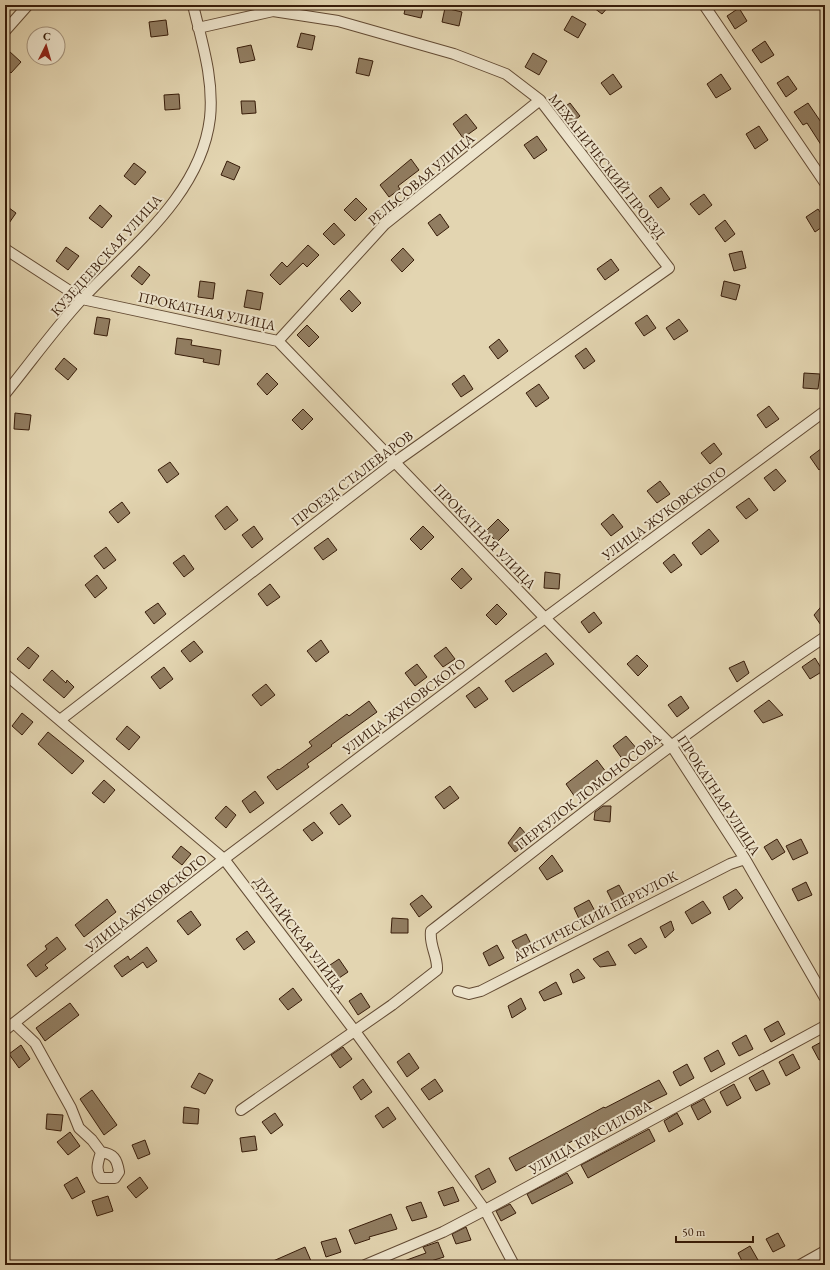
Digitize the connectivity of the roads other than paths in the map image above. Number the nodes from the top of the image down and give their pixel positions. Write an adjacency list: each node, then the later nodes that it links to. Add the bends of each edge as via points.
1 (28, 5): 5 (street)
2 (193, 5): 4 (street, КУЗЕДЕЕВСКАЯ УЛИЦА)
3 (704, 5): 7 (street)
4 (198, 28): 6 (street, МЕХАНИЧЕСКИЙ ПРОЕЗД, via 273,11 338,21 454,54 506,74); 10 (street, КУЗЕДЕЕВСКАЯ УЛИЦА, via 208,63 210,101 207,130 197,163 184,187 154,226)
5 (5, 31)
6 (540, 100): 9 (street, МЕХАНИЧЕСКИЙ ПРОЕЗД); 11 (street, РЕЛЬСОВАЯ УЛИЦА, via 385,224)
7 (825, 183)
8 (5, 249): 10 (street, ПРОКАТНАЯ УЛИЦА)
9 (669, 268): 14 (street, ПРОЕЗД СТАЛЕВАРОВ)
10 (82, 299): 11 (street, ПРОКАТНАЯ УЛИЦА); 12 (street, КУЗЕДЕЕВСКАЯ УЛИЦА)
11 (278, 341): 14 (street, ПРОКАТНАЯ УЛИЦА)
12 (5, 394)
13 (825, 411): 15 (street, УЛИЦА ЖУКОВСКОГО)
14 (395, 462): 15 (street, ПРОКАТНАЯ УЛИЦА); 18 (street, ПРОЕЗД СТАЛЕВАРОВ)
15 (545, 618): 19 (street, ПРОКАТНАЯ УЛИЦА); 20 (street, УЛИЦА ЖУКОВСКОГО)
16 (825, 637): 19 (street, ПЕРЕУЛОК ЛОМОНОСОВА)
17 (5, 674): 18 (street, ДУНАЙСКАЯ УЛИЦА)
18 (60, 720): 20 (street, ДУНАЙСКАЯ УЛИЦА)
19 (671, 745): 21 (street, ПРОКАТНАЯ УЛИЦА); 27 (street, ПЕРЕУЛОК ЛОМОНОСОВА, via 431,931 429,940 437,960 437,970 392,1006)
20 (224, 859): 24 (street, УЛИЦА ЖУКОВСКОГО); 27 (street, ДУНАЙСКАЯ УЛИЦА)
21 (745, 859): 22 (street, АРКТИЧЕСКИЙ ПЕРЕУЛОК, via 730,864 481,991 469,994); 23 (street, ПРОКАТНАЯ УЛИЦА)
22 (458, 991)
23 (825, 998)
24 (14, 1024): 26 (street, УЛИЦА ЖУКОВСКОГО); 29 (street, via 35,1043 71,1108 79,1128)
25 (825, 1026): 30 (street, УЛИЦА КРАСИЛОВА)
26 (5, 1030)
27 (354, 1030): 28 (street); 30 (street, ДУНАЙСКАЯ УЛИЦА)
28 (241, 1110)
29 (101, 1152)
30 (485, 1210): 32 (street, УЛИЦА КРАСИЛОВА, via 443,1232); 33 (street, ДУНАЙСКАЯ УЛИЦА)
31 (825, 1252): 34 (street)
32 (365, 1265)
33 (514, 1265)
34 (800, 1265)

